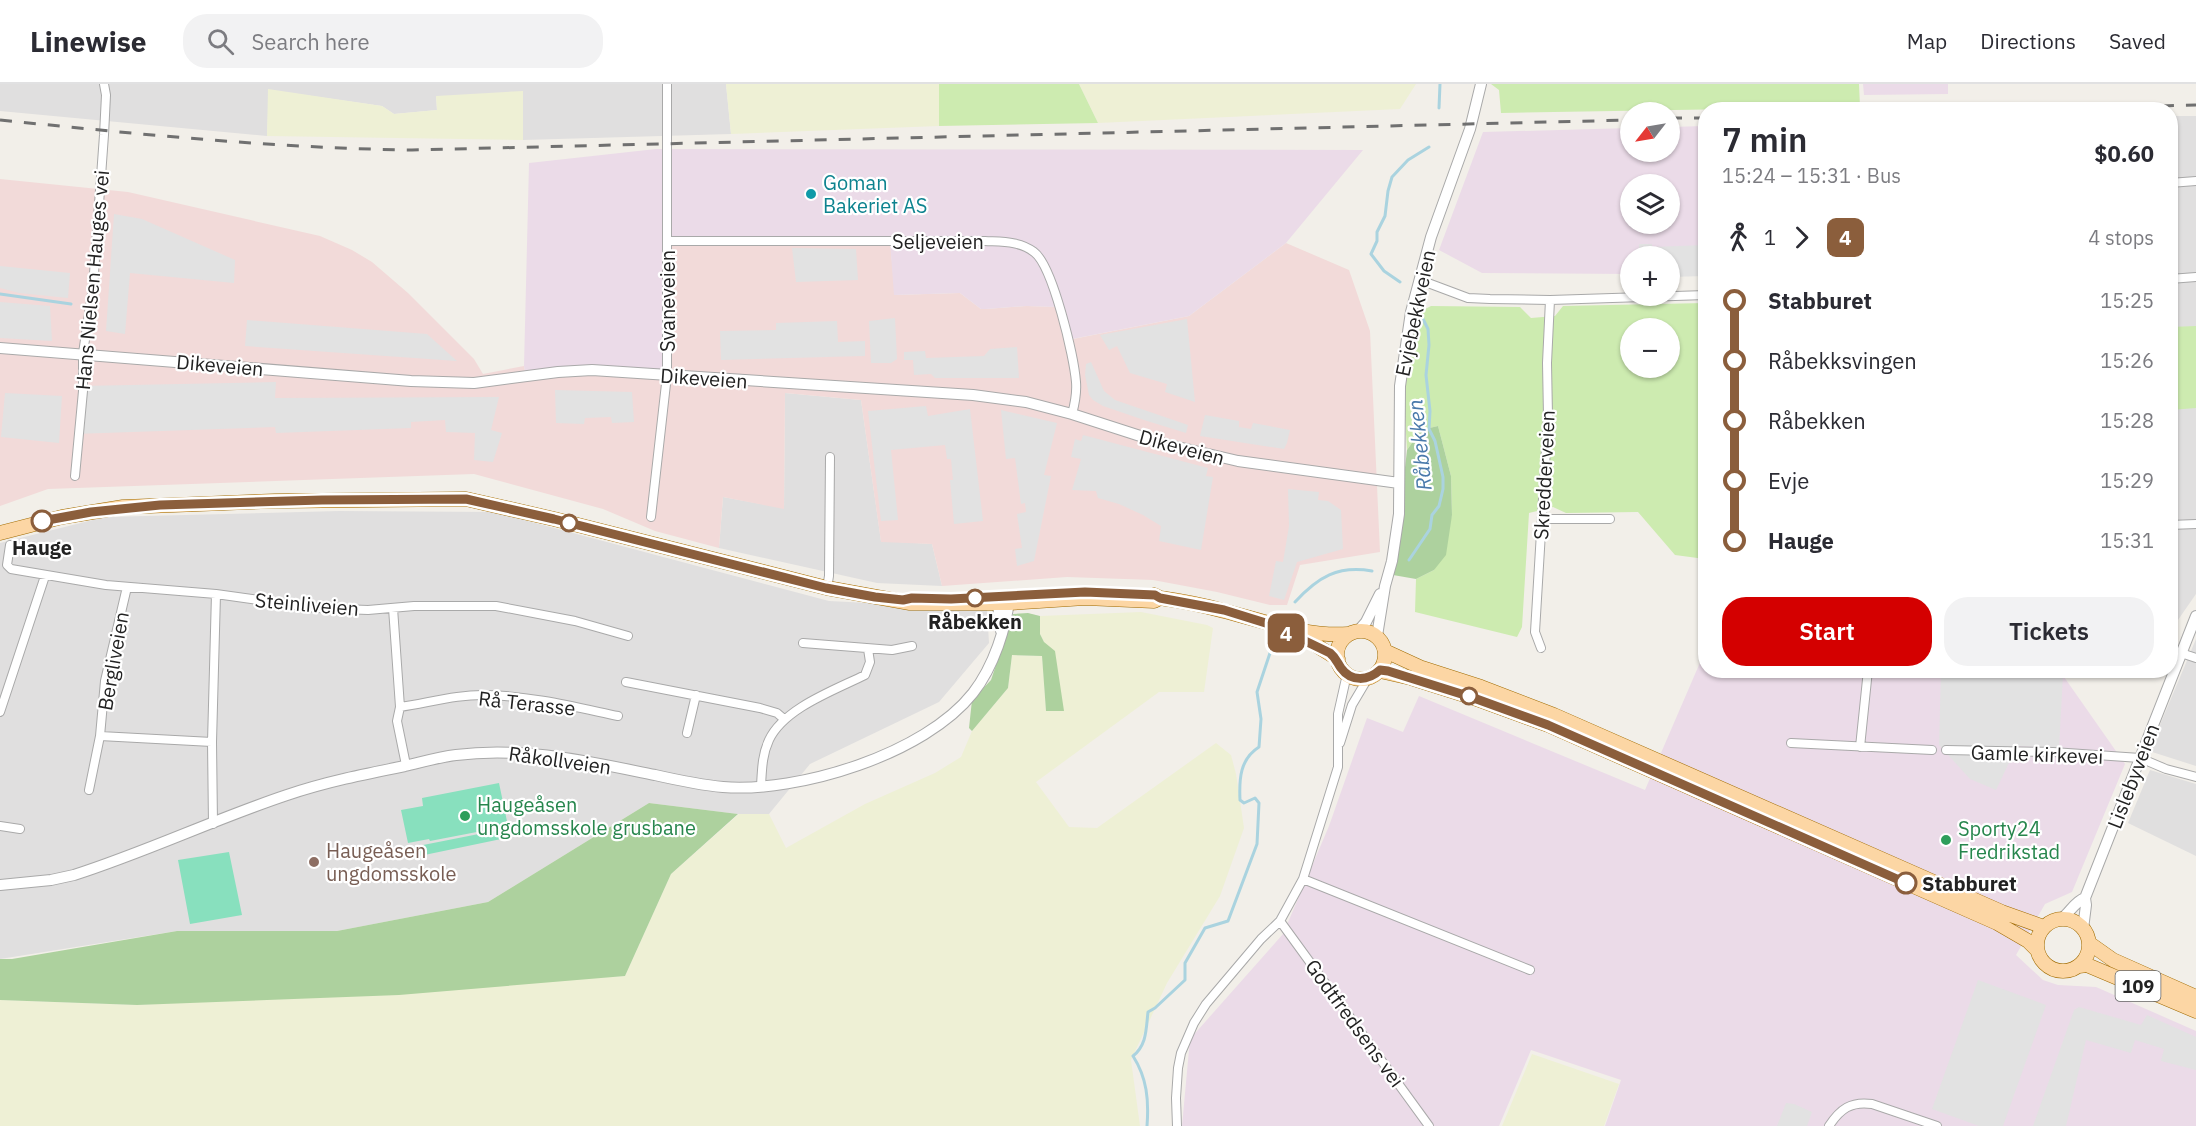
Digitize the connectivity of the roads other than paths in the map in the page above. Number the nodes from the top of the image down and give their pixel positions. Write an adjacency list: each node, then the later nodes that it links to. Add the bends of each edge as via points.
1 (104, 84): 13 (street, Hans Nielsen Hauges vei, via 93,287)
2 (667, 84): 6 (street, Svaneveien)
3 (1481, 84): 9 (street, Evjebekkveien, via 1470,129)
4 (2196, 181): 5 (street)
5 (2178, 182)
6 (668, 241): 14 (street, Svaneveien); 15 (street, Seljeveien, via 974,241 1024,245 1041,258 1047,269 1062,319 1076,381)
7 (2196, 277): 8 (street)
8 (2178, 278)
9 (1419, 280): 11 (street, via 1468,298); 18 (street, Evjebekkveien, via 1400,386)
10 (1698, 295): 11 (street)
11 (1550, 300): 20 (street, Skredderveien)
12 (0, 348): 13 (street, Dikeveien)
13 (83, 353): 14 (street, Dikeveien, via 411,381 474,383 592,370); 17 (street, Hans Nielsen Hauges vei)
14 (667, 375): 15 (street, Dikeveien, via 973,395 1026,402); 19 (street, Svaneveien)
15 (1072, 414): 18 (street, Dikeveien, via 1165,444 1238,461)
16 (830, 457): 29 (street)
17 (75, 476)
18 (1399, 483): 27 (street, Evjebekkveien, via 1399,514)
19 (651, 517)
20 (1543, 519): 21 (street); 40 (street, Skredderveien, via 1535,632)
21 (1610, 519)
22 (2196, 524): 23 (street)
23 (2178, 525)
24 (0, 533): 29 (main road, via 62,517 142,506 466,499)
25 (10, 545): 26 (street, Steinliveien, via 6,559 11,569)
26 (45, 576): 28 (street, Steinliveien); 54 (street)
27 (1385, 586): 35 (street, Evjebekkveien, via 1366,622); 37 (street, Evjebekkveien)
28 (127, 587): 30 (street, Steinliveien); 58 (street, Bergliveien, via 105,681)
29 (826, 588): 31 (main road, via 903,600)
30 (216, 594): 32 (street, Steinliveien, via 316,608); 59 (street)
31 (1004, 599): 34 (main road, via 1155,595); 68 (street, Råkollveien, via 994,657 973,693 956,711 913,741 858,765)
32 (393, 608): 36 (street, Steinliveien, via 496,606); 53 (street)
33 (2196, 616): 43 (street, Lislebyveien)
34 (1272, 625): 35 (main road, via 1330,636); 45 (main road)
35 (1353, 632): 37 (main road, via 1368,631); 45 (main road, via 1341,641)
36 (628, 636)
37 (1377, 636): 42 (main road)
38 (803, 643): 41 (street)
39 (912, 646): 41 (street)
40 (1541, 648)
41 (868, 649): 56 (street, via 870,662 865,675)
42 (1385, 651): 48 (main road, via 1385,661); 78 (main road, via 1554,715)
43 (2181, 653): 44 (street); 46 (street, Lislebyveien)
44 (2196, 658)
45 (1338, 659): 47 (main road)
46 (2178, 660)
47 (1347, 674): 48 (main road, 109, via 1358,679); 61 (street, via 1338,714)
48 (1374, 674): 61 (street, via 1352,705); 81 (main road, 109, via 1403,676 1548,725 1997,923)
49 (1867, 678): 62 (street)
50 (2170, 678): 65 (street, Lislebyveien)
51 (626, 682): 52 (street)
52 (696, 695): 56 (street, via 760,708); 57 (street)
53 (400, 707): 55 (street, Rå Terasse, via 486,695); 66 (street, via 397,721)
54 (0, 712)
55 (618, 716)
56 (784, 719): 68 (street, via 769,738 762,759)
57 (687, 733)
58 (100, 736): 59 (street, Bergliveien); 69 (street, Bergliveien)
59 (212, 742): 70 (street)
60 (1791, 743): 62 (street)
61 (1340, 744): 73 (street, via 1334,786)
62 (1860, 747): 63 (street)
63 (1932, 750)
64 (1946, 750): 65 (street, Gamle kirkevei)
65 (2140, 758): 67 (street, Gamle kirkevei); 75 (street, Lislebyveien)
66 (406, 765): 68 (street, Råkollveien, via 456,755 522,752 721,787); 70 (street, Råkollveien, via 287,795)
67 (2196, 777)
68 (761, 786)
69 (90, 790)
70 (213, 824): 74 (street, Råkollveien, via 74,875)
71 (0, 826): 72 (street)
72 (20, 829)
73 (1303, 879): 77 (street); 83 (street)
74 (0, 885)
75 (2085, 898): 76 (street, Lislebyveien); 79 (street, Lislebyveien)
76 (2061, 919): 78 (main road); 79 (main road, via 2073,921)
77 (1280, 921): 86 (street, via 1194,1023 1178,1068); 87 (street, Godtfredsens vei)
78 (2044, 927): 81 (main road)
79 (2083, 929): 80 (main road)
80 (2089, 943): 82 (main road, via 2088,954); 84 (main road, 109, via 2113,960)
81 (2037, 950): 82 (main road, 109, via 2041,959 2058,971)
82 (2079, 966): 85 (main road, 109, via 2087,965)
83 (1530, 970)
84 (2196, 997)
85 (2196, 1011)
86 (1177, 1126)
87 (1429, 1126)
88 (1829, 1126): 89 (street, via 1845,1106 1862,1102)
89 (1937, 1126)

